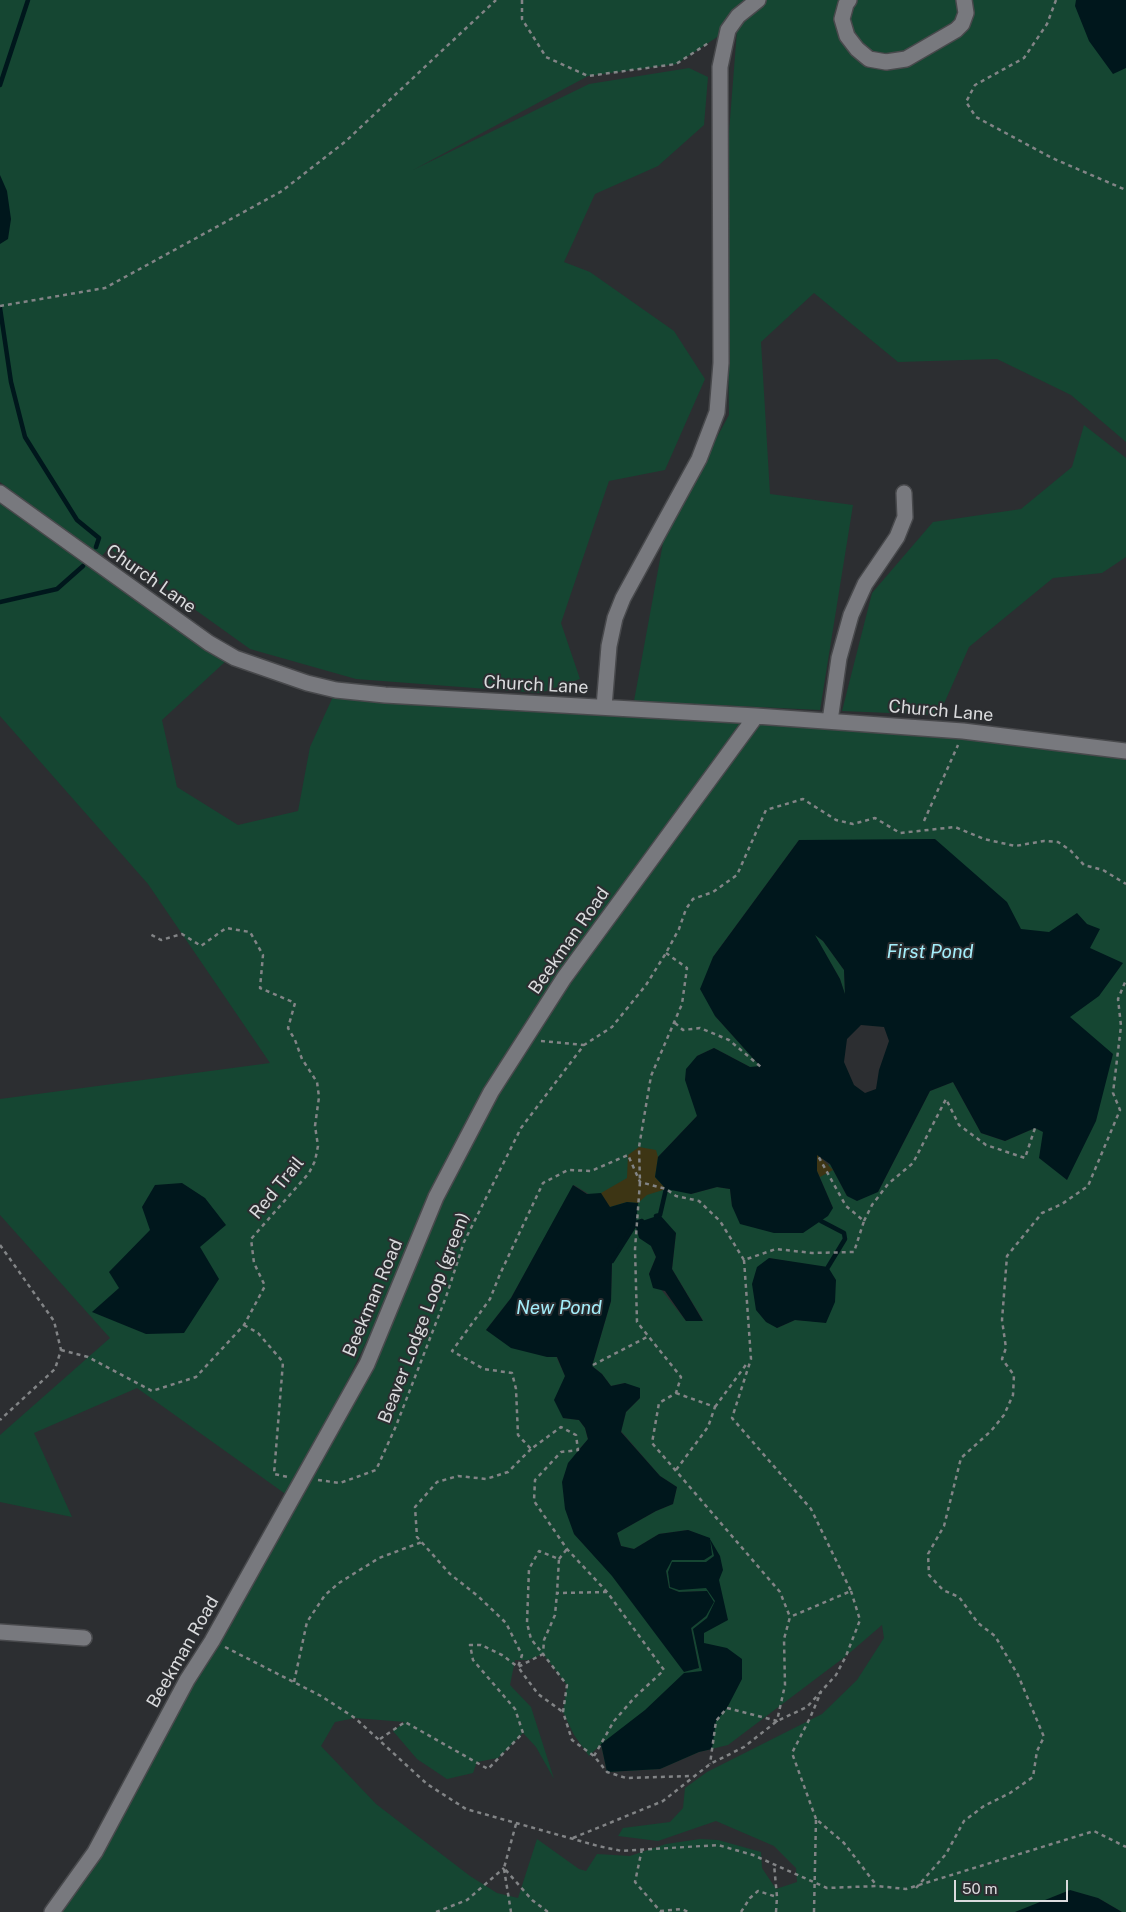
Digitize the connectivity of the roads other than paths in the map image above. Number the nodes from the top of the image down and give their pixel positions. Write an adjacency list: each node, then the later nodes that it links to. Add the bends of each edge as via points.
1 (758, 0): 6 (street, via 738,16 728,30 720,67 721,363 717,412 699,459 615,618 609,646)
2 (849, 0): 3 (street, via 842,19 847,36 869,59 886,62 906,59 956,30 966,13)
3 (964, 0)
4 (0, 493): 6 (street, Church Lane, via 209,643 235,658 274,673 336,690)
5 (904, 493): 8 (street, via 904,517 897,537 865,584 851,615 839,658)
6 (604, 707): 7 (street, Church Lane)
7 (756, 716): 8 (street, Church Lane); 12 (street, Beekman Road, via 564,978 491,1092 436,1197 367,1364 187,1680 95,1852)
8 (830, 721): 9 (street, Church Lane, via 963,731)
9 (1126, 751)
10 (0, 1632): 11 (street)
11 (84, 1638)
12 (52, 1912)

